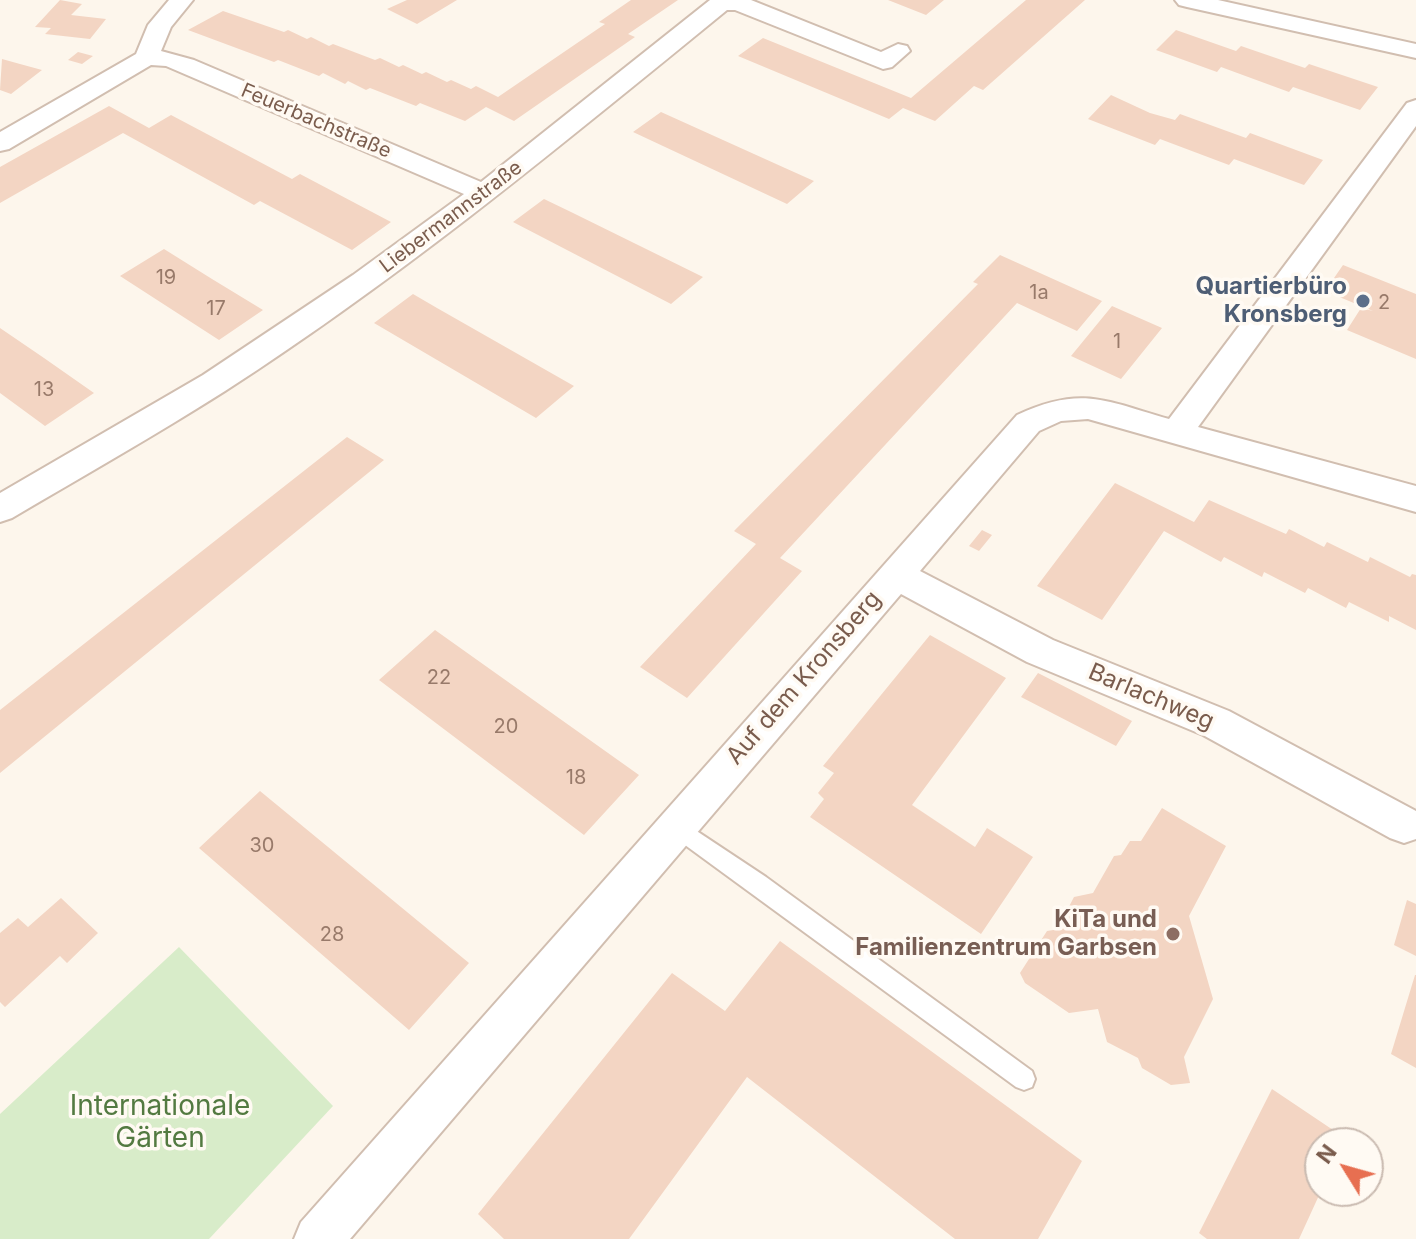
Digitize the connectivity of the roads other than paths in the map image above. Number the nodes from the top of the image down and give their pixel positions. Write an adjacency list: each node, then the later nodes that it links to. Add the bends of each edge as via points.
1 (181, 0): 5 (street, via 160,25)
2 (1187, 0): 4 (street)
3 (898, 51): 8 (street, Liebermannstraße, via 883,62 738,3 721,3)
4 (1416, 51)
5 (146, 58): 7 (street); 8 (street, Feuerbachstraße, via 170,59)
6 (1416, 108): 9 (street)
7 (0, 143)
8 (484, 193): 11 (street, Liebermannstraße, via 214,383)
9 (1177, 432): 10 (street, Auf dem Kronsberg); 12 (street, Auf dem Kronsberg, via 1088,408 1056,410 1028,423)
10 (1416, 499)
11 (0, 509)
12 (895, 574): 13 (street, Barlachweg, via 1040,651 1216,723); 14 (street, Auf dem Kronsberg)
13 (1404, 825)
14 (677, 827): 15 (lane); 16 (street, Auf dem Kronsberg)
15 (1024, 1079)
16 (318, 1239)

